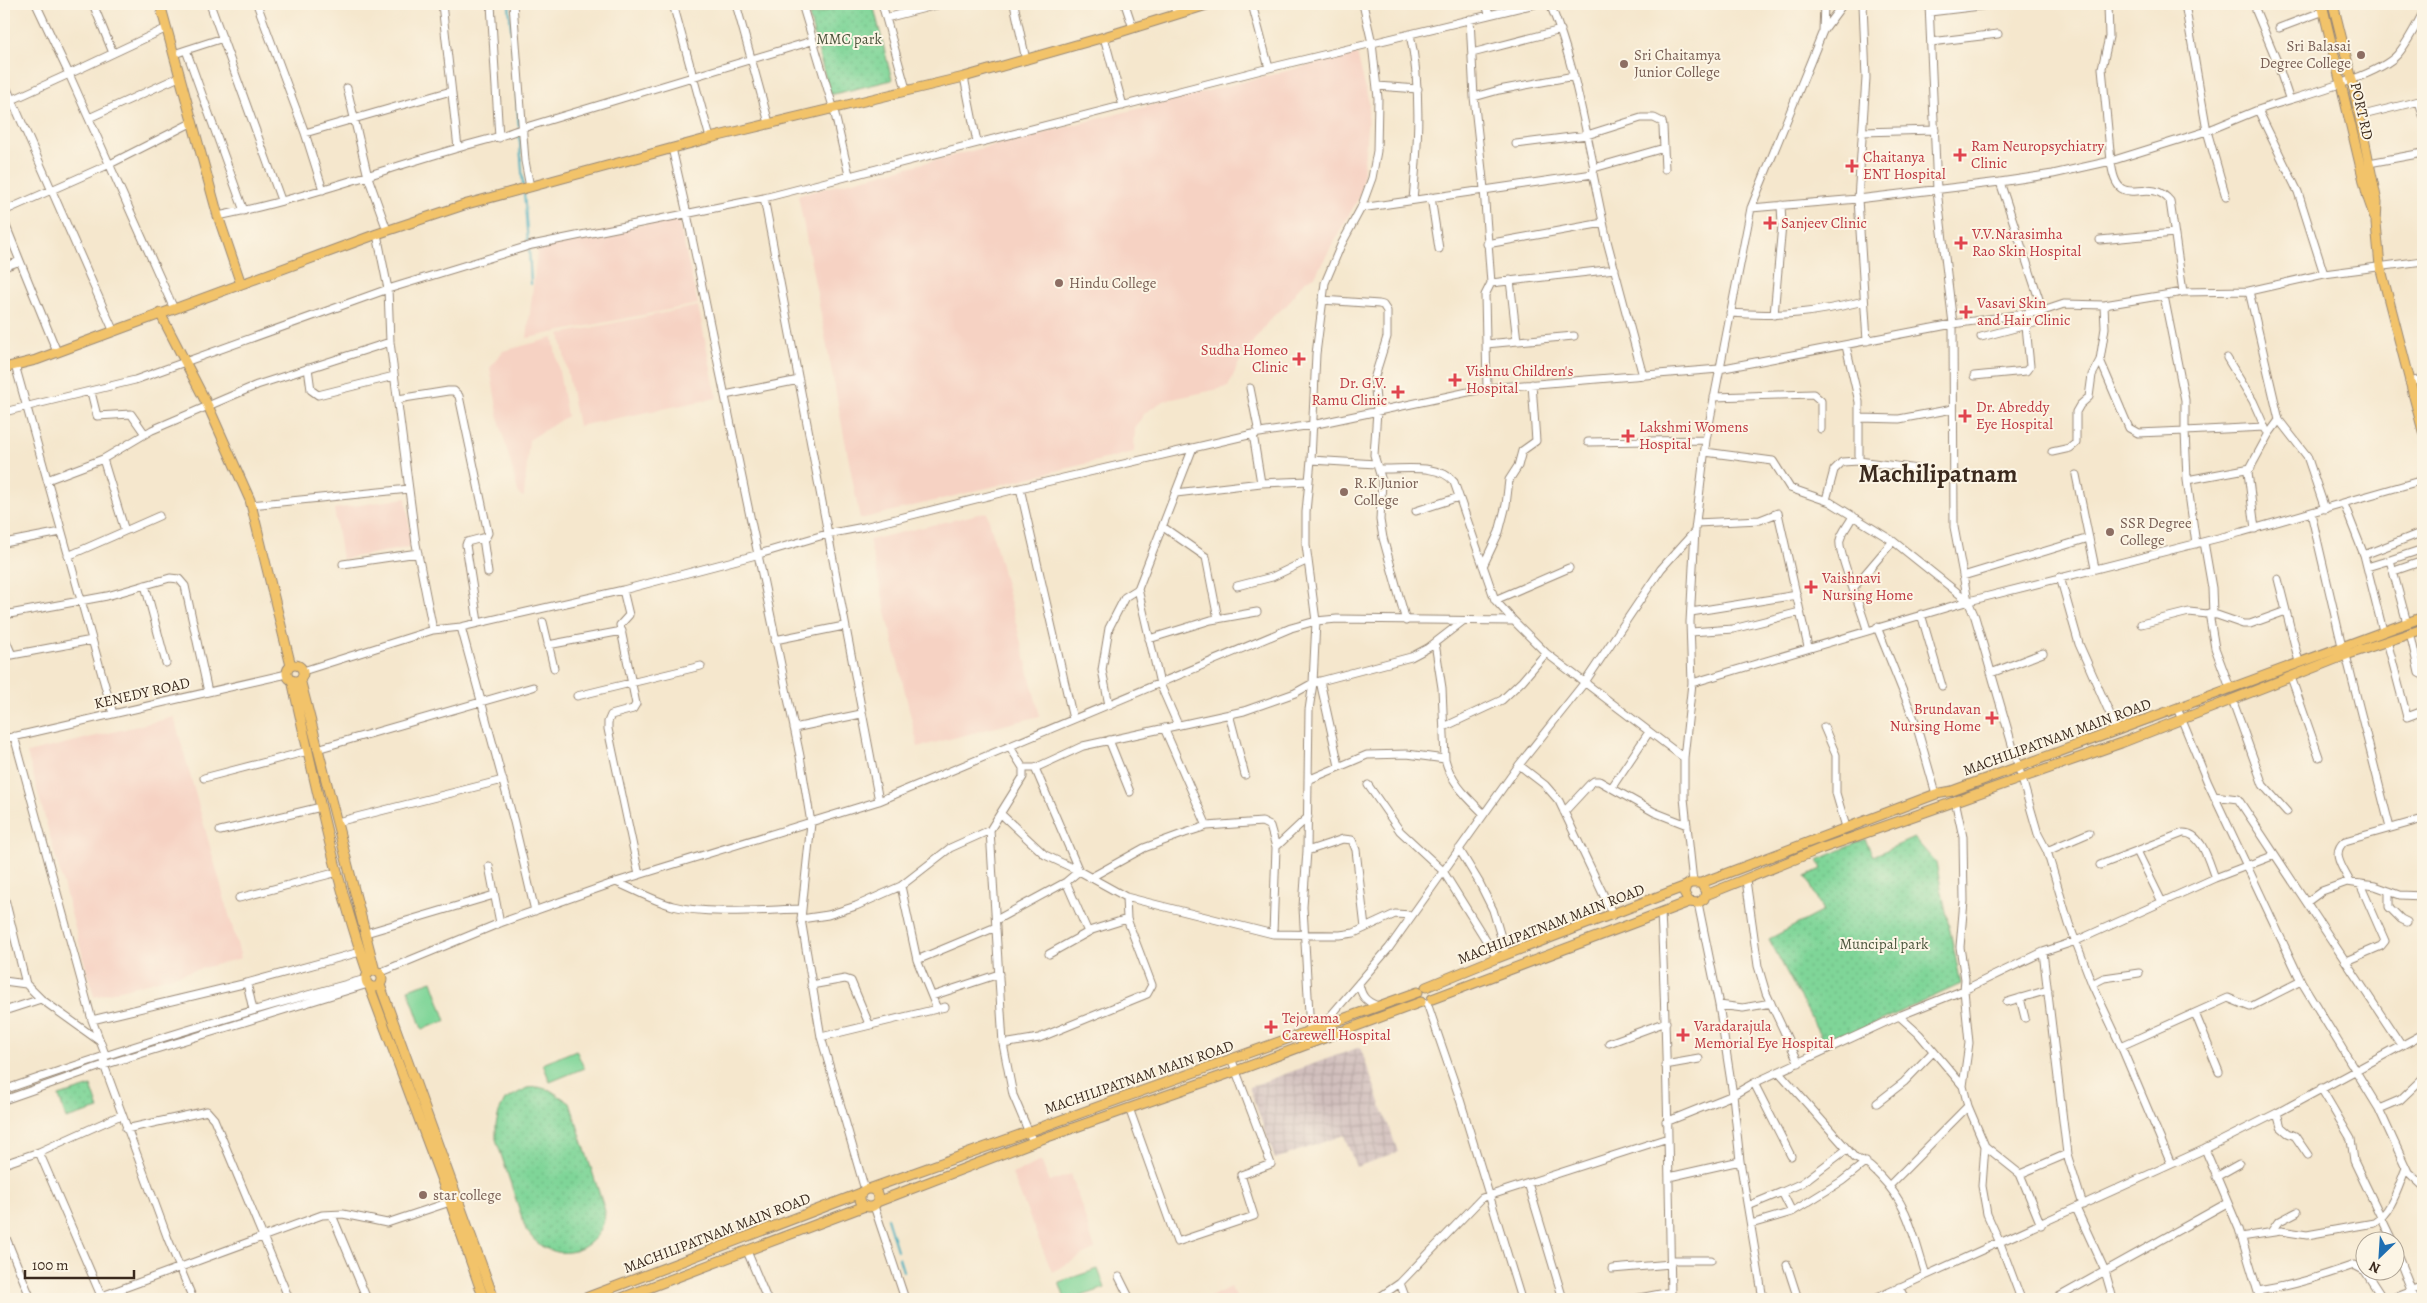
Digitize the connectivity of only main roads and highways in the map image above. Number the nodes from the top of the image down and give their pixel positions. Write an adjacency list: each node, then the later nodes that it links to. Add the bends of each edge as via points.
1 (160, 4): 6 (main road, via 191,123)
2 (1210, 4): 6 (main road, via 964,77 710,138 518,190 387,230)
3 (2333, 4): 5 (main road, via 2377,202)
4 (2323, 7): 5 (main road, PORT RD)
5 (2376, 223): 9 (main road, via 2380,266)
6 (241, 284): 7 (main road)
7 (160, 313): 8 (main road, via 114,332); 12 (main road, via 208,408 251,505)
8 (4, 368)
9 (2423, 431)
10 (2423, 617): 13 (main road, MACHILIPATNAM MAIN ROAD)
11 (2423, 629): 14 (main road, MACHILIPATNAM MAIN ROAD, via 2121,743 1820,849)
12 (313, 750): 16 (main road, via 337,822 366,933); 16 (main road, via 321,807 360,952)
13 (1693, 884): 14 (main road, via 1705,889); 15 (main road, via 1684,893); 17 (main road, MACHILIPATNAM MAIN ROAD)
14 (1706, 896): 15 (main road, MACHILIPATNAM MAIN ROAD, via 1698,903)
15 (1688, 902): 18 (main road, MACHILIPATNAM MAIN ROAD)
16 (371, 978): 23 (main road); 24 (main road, via 382,979 380,985)
17 (1422, 989): 18 (main road, via 1417,996); 18 (main road, via 1432,992); 19 (main road, MACHILIPATNAM MAIN ROAD)
18 (1427, 1001): 20 (main road, MACHILIPATNAM MAIN ROAD)
19 (1298, 1036): 20 (main road); 21 (main road, MACHILIPATNAM MAIN ROAD)
20 (1302, 1045): 22 (main road, MACHILIPATNAM MAIN ROAD, via 1033,1142)
21 (865, 1191): 22 (main road, via 860,1198); 22 (main road, via 877,1193); 25 (main road, MACHILIPATNAM MAIN ROAD)
22 (872, 1205): 26 (main road, MACHILIPATNAM MAIN ROAD)
23 (484, 1299)
24 (494, 1299)
25 (583, 1299)
26 (619, 1299)

